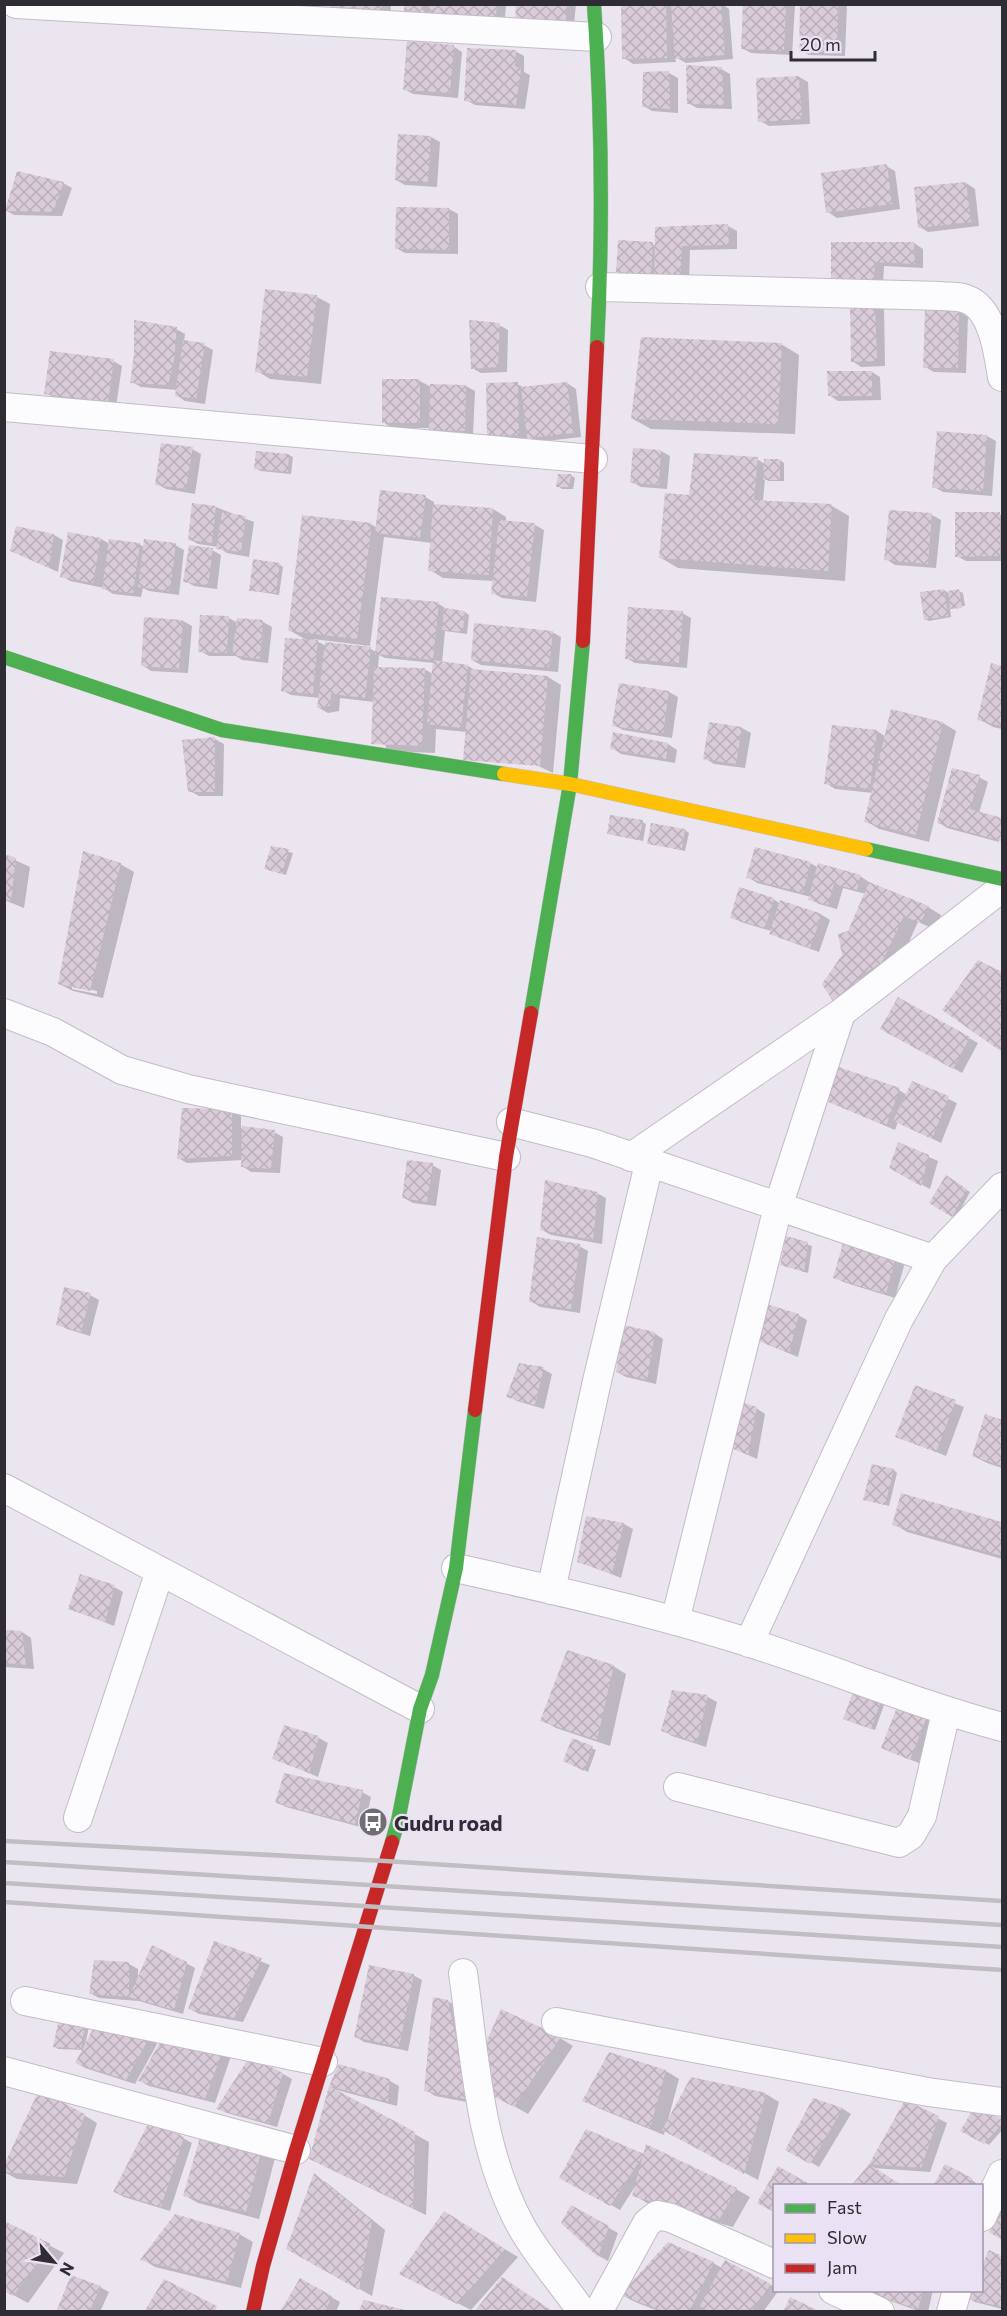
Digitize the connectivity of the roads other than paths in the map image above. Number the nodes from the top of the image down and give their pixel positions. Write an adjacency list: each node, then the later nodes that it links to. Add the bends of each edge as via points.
1 (16, 4): 3 (street)
2 (594, 4): 3 (street)
3 (597, 37): 4 (street)
4 (600, 287): 5 (street, via 967,299 983,312 996,339); 7 (street)
5 (1002, 377)
6 (4, 407): 7 (street)
7 (592, 459): 9 (street, via 582,670)
8 (4, 657): 9 (street, via 222,730)
9 (570, 784): 10 (street); 14 (street)
10 (1002, 879)
11 (1002, 888): 13 (street)
12 (4, 1013): 15 (street, via 53,1032 122,1070 188,1089)
13 (841, 1013): 16 (street); 18 (street)
14 (511, 1122): 15 (street); 16 (street, via 592,1143)
15 (506, 1157): 21 (street)
16 (640, 1161): 18 (street); 23 (street)
17 (1002, 1187): 19 (street)
18 (778, 1207): 19 (street); 24 (street)
19 (933, 1259): 25 (street, via 899,1318)
20 (4, 1488): 22 (street)
21 (456, 1568): 23 (street); 26 (street, via 432,1675)
22 (160, 1571): 26 (street); 30 (street)
23 (551, 1590): 24 (street)
24 (675, 1621): 25 (street)
25 (749, 1643): 27 (street)
26 (420, 1709): 34 (street, via 398,1821)
27 (946, 1712): 28 (street); 29 (street, via 922,1816 911,1835 899,1843)
28 (1002, 1727)
29 (678, 1787)
30 (78, 1818)
31 (463, 1973): 44 (street, via 486,2136 501,2179 521,2226)
32 (25, 2001): 34 (street)
33 (556, 2022): 36 (street, via 928,2092)
34 (323, 2062): 37 (street)
35 (4, 2070): 37 (street)
36 (1002, 2102)
37 (296, 2150): 43 (street)
38 (1002, 2174): 39 (street)
39 (983, 2213)
40 (773, 2264): 45 (street, via 657,2215 647,2223)
41 (837, 2292): 46 (street)
42 (956, 2292): 47 (street)
43 (254, 2312)
44 (582, 2312)
45 (598, 2312)
46 (880, 2312)
47 (951, 2312)

